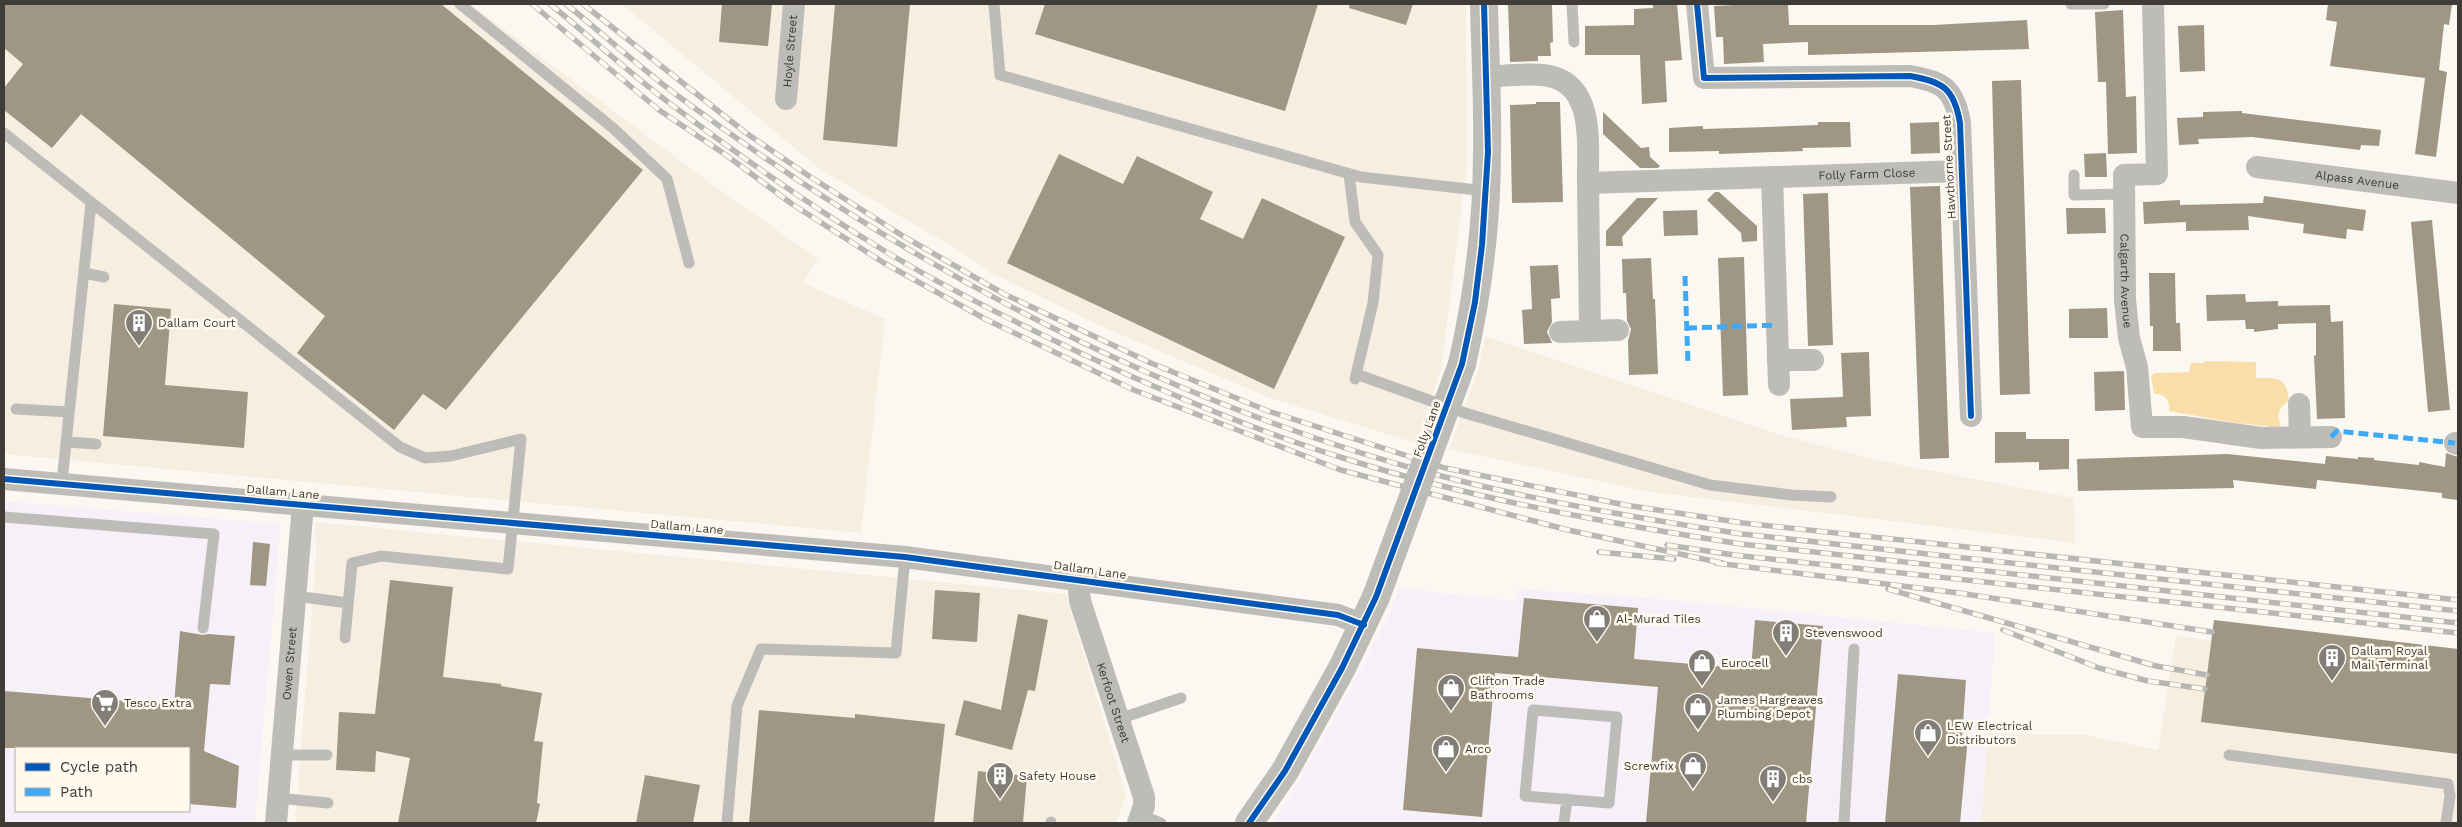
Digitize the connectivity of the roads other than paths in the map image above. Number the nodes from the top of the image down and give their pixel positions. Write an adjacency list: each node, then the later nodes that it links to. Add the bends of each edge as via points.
1 (460, 4): 24 (lane, via 613,128 667,179)
2 (794, 4): 12 (street, Hoyle Street)
3 (994, 4): 16 (lane, via 1000,75)
4 (1484, 4): 11 (street, Folly Lane)
5 (1572, 4): 10 (lane)
6 (1696, 4): 15 (street, Hawthorne Street, via 1704,78 1910,76 1943,86 1957,106)
7 (2071, 4): 8 (lane)
8 (2104, 4)
9 (2153, 4): 22 (street, Calgarth Avenue, via 2157,174 2124,175)
10 (1574, 42)
11 (1486, 77): 19 (street, via 1543,75 1574,89 1585,114); 20 (street, Folly Lane)
12 (786, 99)
13 (4, 133): 23 (lane)
14 (2257, 167): 21 (street, Alpass Avenue)
15 (1962, 171): 18 (street, Folly Farm Close); 36 (street, Hawthorne Street)
16 (1349, 174): 20 (lane, via 1396,183); 43 (lane, via 1356,222 1378,255 1373,303 1355,376 1465,413 1710,485 1791,496)
17 (2074, 175): 22 (lane, via 2074,195)
18 (1772, 177): 19 (street, Folly Farm Close); 30 (street)
19 (1588, 183): 28 (street)
20 (1486, 191): 51 (street, Folly Lane, bridge, via 1475,302 1462,364)
21 (2458, 193)
22 (2124, 194): 37 (street, Calgarth Avenue, via 2125,300 2129,338 2137,367 2142,427 2183,427 2261,438)
23 (91, 204): 25 (lane); 46 (lane, via 400,447 425,458 451,456 521,439)
24 (689, 263)
25 (84, 273): 26 (lane); 35 (lane)
26 (104, 277)
27 (1618, 330): 28 (street)
28 (1590, 331): 29 (street)
29 (1560, 332)
30 (1778, 360): 31 (street); 32 (street)
31 (1813, 360)
32 (1778, 385)
33 (2298, 404): 37 (street)
34 (16, 408): 35 (lane)
35 (69, 412): 39 (lane)
36 (1971, 416)
37 (2300, 437): 38 (street, Calgarth Avenue)
38 (2331, 437)
39 (67, 442): 40 (lane); 42 (lane)
40 (96, 444)
41 (4, 479): 42 (street, Dallam Lane)
42 (62, 482): 44 (street, Dallam Lane)
43 (1831, 497)
44 (303, 505): 46 (street, Dallam Lane); 49 (street, Owen Street)
45 (4, 516): 52 (lane, via 214,534)
46 (514, 523): 47 (street, Dallam Lane); 50 (lane, via 508,569 381,556 352,563)
47 (905, 557): 48 (street, Dallam Lane); 65 (lane, via 896,653 761,649 737,706)
48 (1078, 580): 51 (street, Dallam Lane, via 1338,615); 56 (street, Kerfoot Street, via 1080,601)
49 (295, 596): 50 (lane); 57 (street, Owen Street)
50 (348, 603): 53 (lane)
51 (1364, 625): 66 (street, Folly Lane, via 1285,771)
52 (203, 628)
53 (345, 638)
54 (1854, 649): 68 (lane)
55 (1181, 698): 56 (lane)
56 (1119, 719): 63 (street, Kerfoot Street, via 1144,797)
57 (282, 755): 58 (lane); 60 (street, Owen Street)
58 (327, 755)
59 (2229, 755): 69 (lane, via 2448,784 2450,796)
60 (278, 798): 62 (lane); 64 (street, Owen Street)
61 (1567, 799): 61 (lane, via 1609,803 1617,717 1533,710 1525,796); 67 (lane)
62 (328, 803)
63 (1147, 821)
64 (276, 823)
65 (727, 823)
66 (1249, 823)
67 (1564, 823)
68 (1844, 823)
69 (2446, 823)

